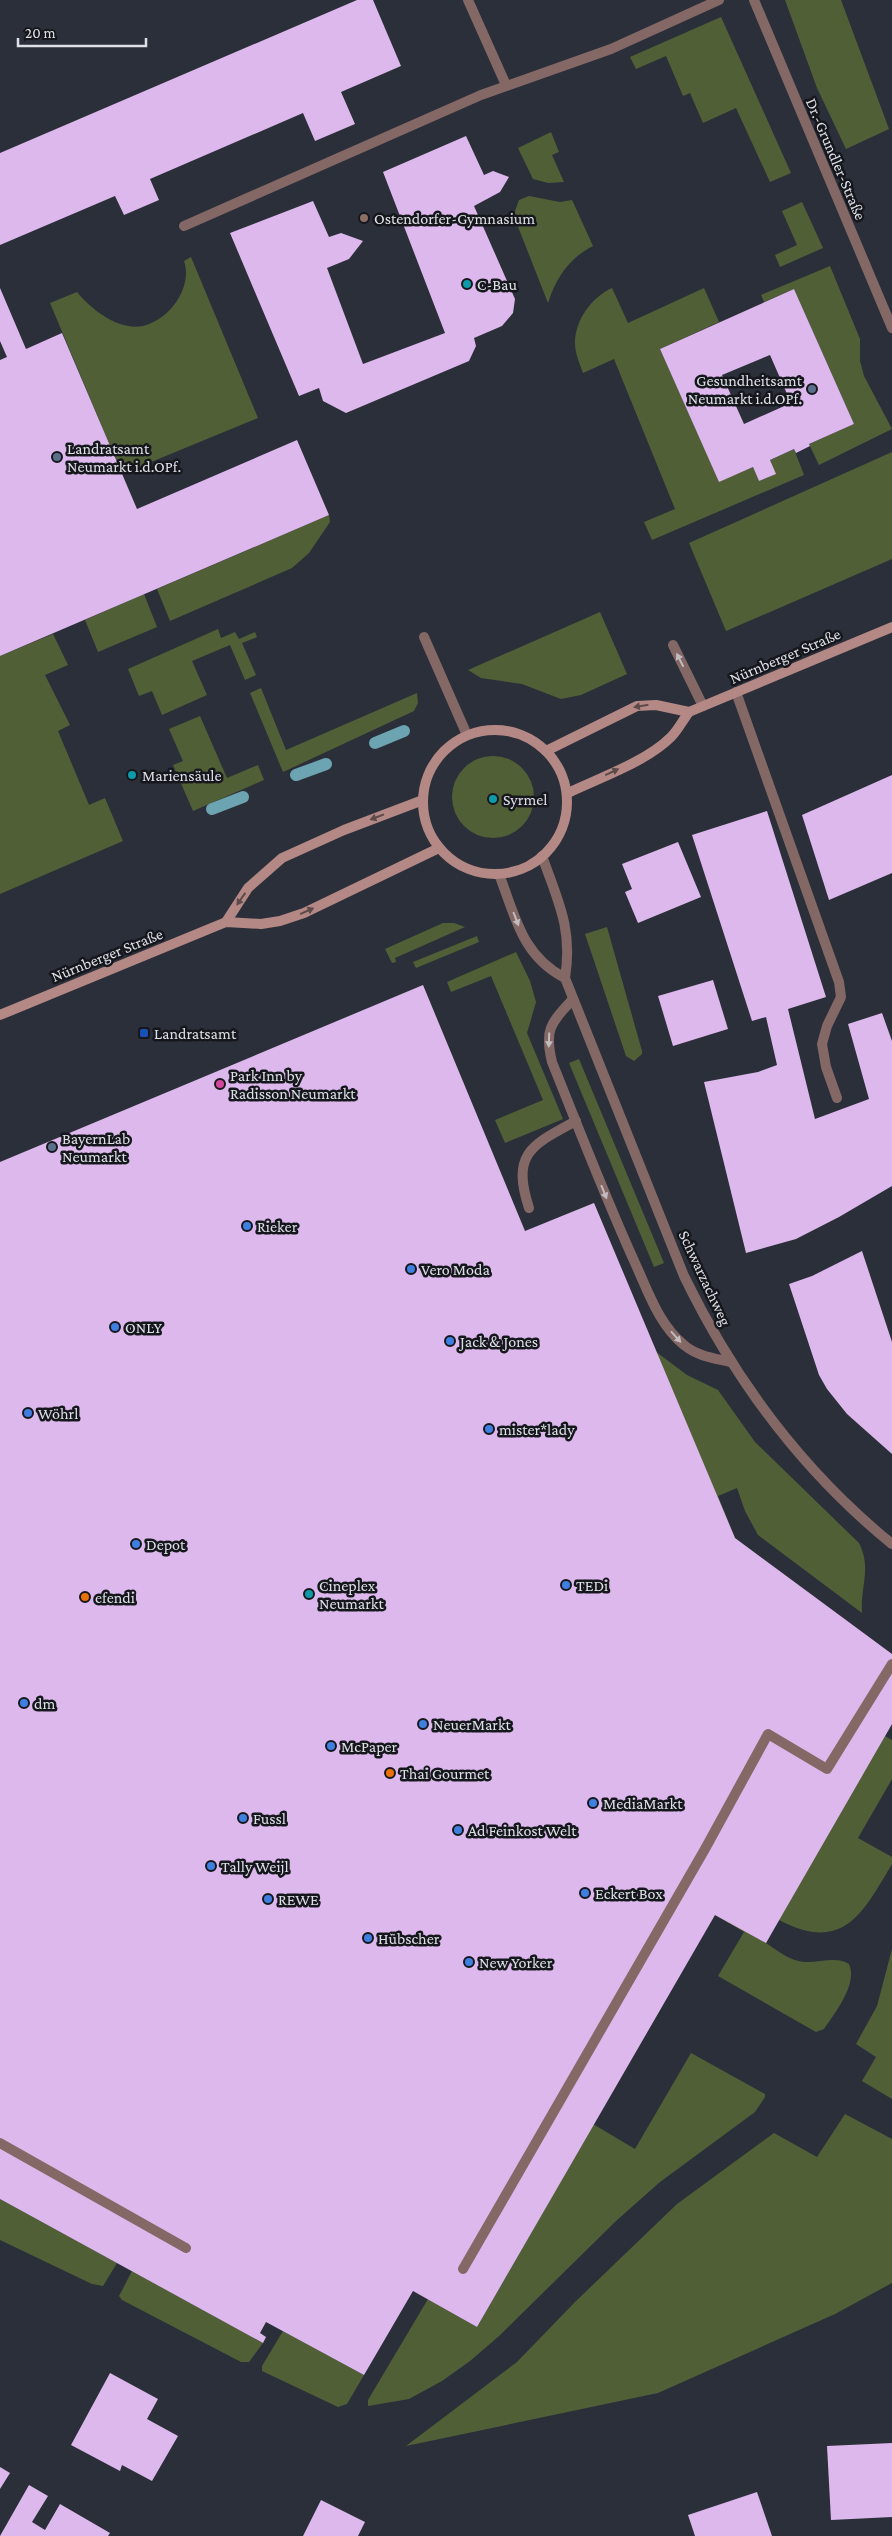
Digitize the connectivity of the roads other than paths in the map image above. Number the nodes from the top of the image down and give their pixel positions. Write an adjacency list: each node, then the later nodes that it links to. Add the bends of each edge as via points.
1 (468, 0): 4 (street)
2 (719, 0): 4 (street, via 611,49)
3 (754, 0): 6 (street, Dr.-Grundler-Straße)
4 (506, 85): 5 (street)
5 (184, 226)
6 (892, 328)
7 (892, 627): 10 (main road, Nürnberger Straße)
8 (424, 637): 13 (street)
9 (673, 645): 11 (street, one-way to 9)
10 (736, 692): 11 (main road, Nürnberger Straße); 24 (street, via 839,982 840,997 822,1044)
11 (703, 706): 12 (main road, Nürnberger Straße)
12 (689, 712): 14 (main road, one-way to 14, via 656,705 637,706); 15 (main road, one-way to 12, via 661,745)
13 (467, 735): 14 (main road, via 490,730 514,732); 16 (main road, via 446,748 431,768)
14 (546, 751): 15 (main road, via 559,767)
15 (568, 793): 18 (main road, via 564,824)
16 (423, 800): 17 (main road, via 427,826); 20 (main road, one-way to 20, via 282,858 248,888)
17 (439, 848): 19 (main road, via 458,865); 20 (main road, Nürnberger Straße, one-way to 17, via 261,924 304,913)
18 (542, 856): 19 (main road, via 524,867); 21 (street, Schwarzachweg, via 567,932 569,952)
19 (499, 874): 21 (street, one-way to 21, via 528,946 541,964)
20 (226, 922): 23 (main road, Nürnberger Straße)
21 (565, 978): 22 (street, Schwarzachweg)
22 (573, 1000): 25 (street, one-way to 25, via 550,1027 547,1041); 27 (street, Schwarzachweg, via 684,1276)
23 (0, 1015)
24 (837, 1098)
25 (576, 1121): 26 (street, via 544,1138 527,1156 522,1185); 27 (street, one-way to 27, via 610,1207 667,1327 683,1344 699,1354)
26 (530, 1208)
27 (730, 1362): 28 (street, Schwarzachweg, via 811,1469)
28 (892, 1544)
29 (892, 1664): 32 (street, via 827,1769 768,1734)
30 (0, 2143): 31 (street)
31 (186, 2248)
32 (463, 2268)

